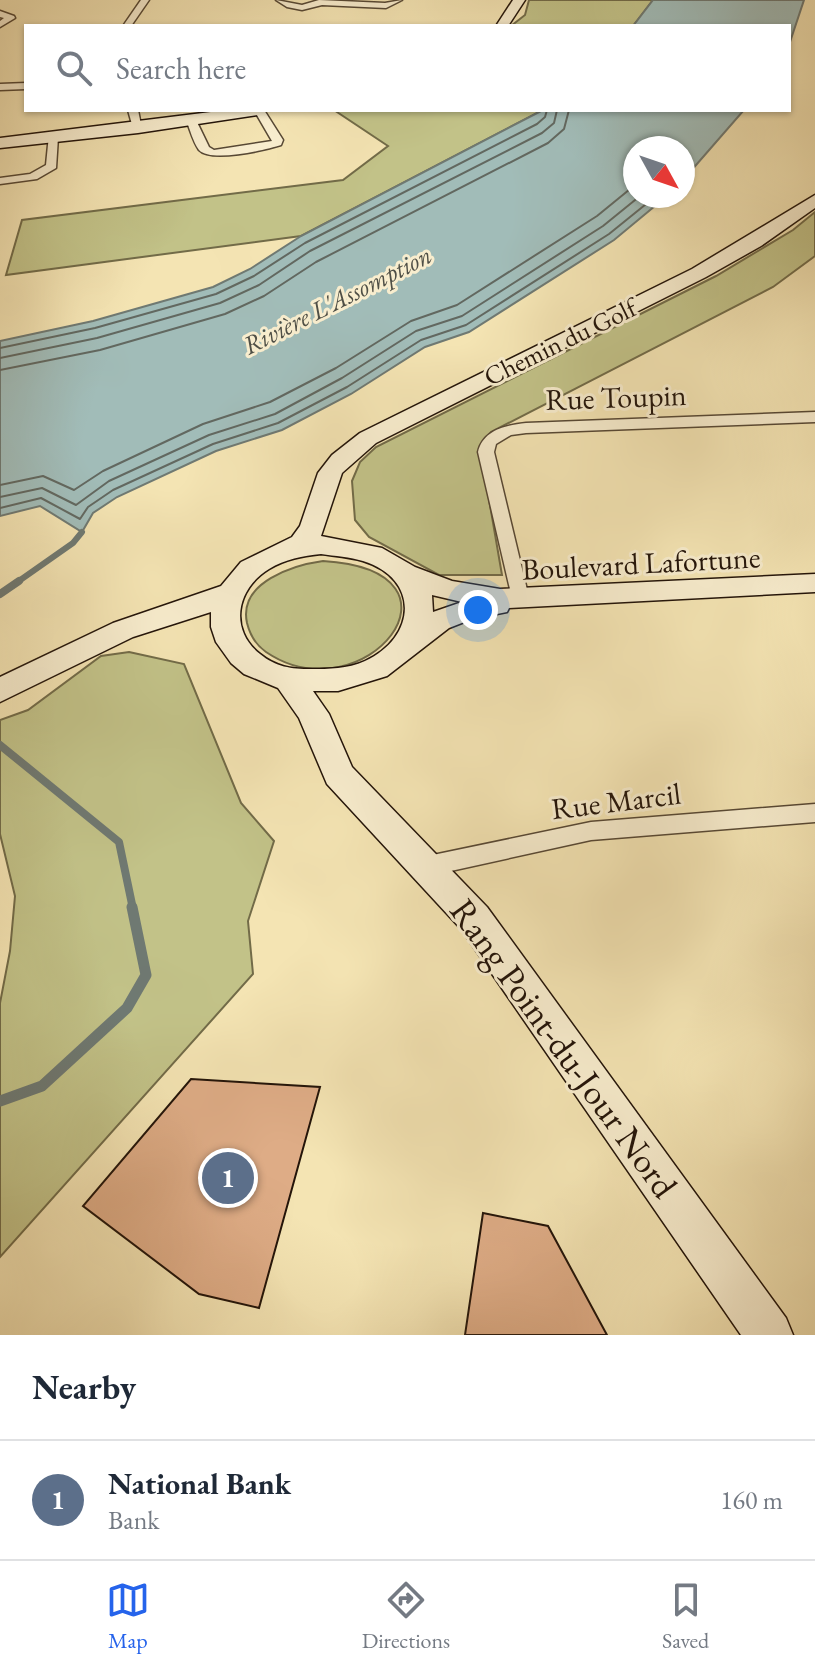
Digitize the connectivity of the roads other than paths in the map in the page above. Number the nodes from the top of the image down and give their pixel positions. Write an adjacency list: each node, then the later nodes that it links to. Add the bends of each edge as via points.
1 (145, 0): 8 (street)
2 (280, 0): 5 (street, via 296,7)
3 (398, 0): 5 (street, via 386,6)
4 (519, 0): 9 (street)
5 (324, 1)
6 (0, 14): 7 (street, via 11,18)
7 (0, 24)
8 (128, 24)
9 (503, 24)
10 (24, 86): 11 (street)
11 (0, 87)
12 (134, 112): 16 (street)
13 (245, 112): 15 (street)
14 (259, 112): 15 (street, via 278,140 261,148 212,153 204,149)
15 (191, 120): 16 (street)
16 (138, 128): 17 (street)
17 (53, 137): 18 (street); 19 (street, via 52,166 33,177)
18 (0, 143)
19 (0, 181)
20 (815, 200): 22 (street, Chemin du Golf, via 699,273 382,429 341,460 329,475)
21 (815, 417): 28 (street, Rue Toupin, via 526,428 498,435 488,442 486,452)
22 (323, 498): 23 (street); 24 (street, Chemin du Golf, via 306,539)
23 (350, 547): 24 (street); 25 (street, via 391,561)
24 (292, 550): 27 (street, via 266,559)
25 (406, 574): 28 (street, Boulevard Lafortune, via 463,594); 31 (street, via 423,609)
26 (804, 583): 28 (street, Boulevard Lafortune); 31 (street, Boulevard Lafortune, via 773,591 488,606 434,624)
27 (230, 593): 29 (street); 30 (street, via 224,614)
28 (520, 598)
29 (126, 630): 30 (street, via 183,627); 34 (street, via 75,650)
30 (227, 635): 33 (street, via 249,663)
31 (409, 647): 32 (street, via 386,665)
32 (356, 677): 33 (street); 35 (street, via 337,702 333,720)
33 (289, 680): 35 (street, Rang Point-du-Jour Nord, via 313,714)
34 (0, 691)
35 (339, 775): 37 (street, Rang Point-du-Jour Nord)
36 (815, 813): 37 (street, Rue Marcil, via 591,831)
37 (428, 866): 38 (street, Rang Point-du-Jour Nord, via 526,988)
38 (769, 1335)

